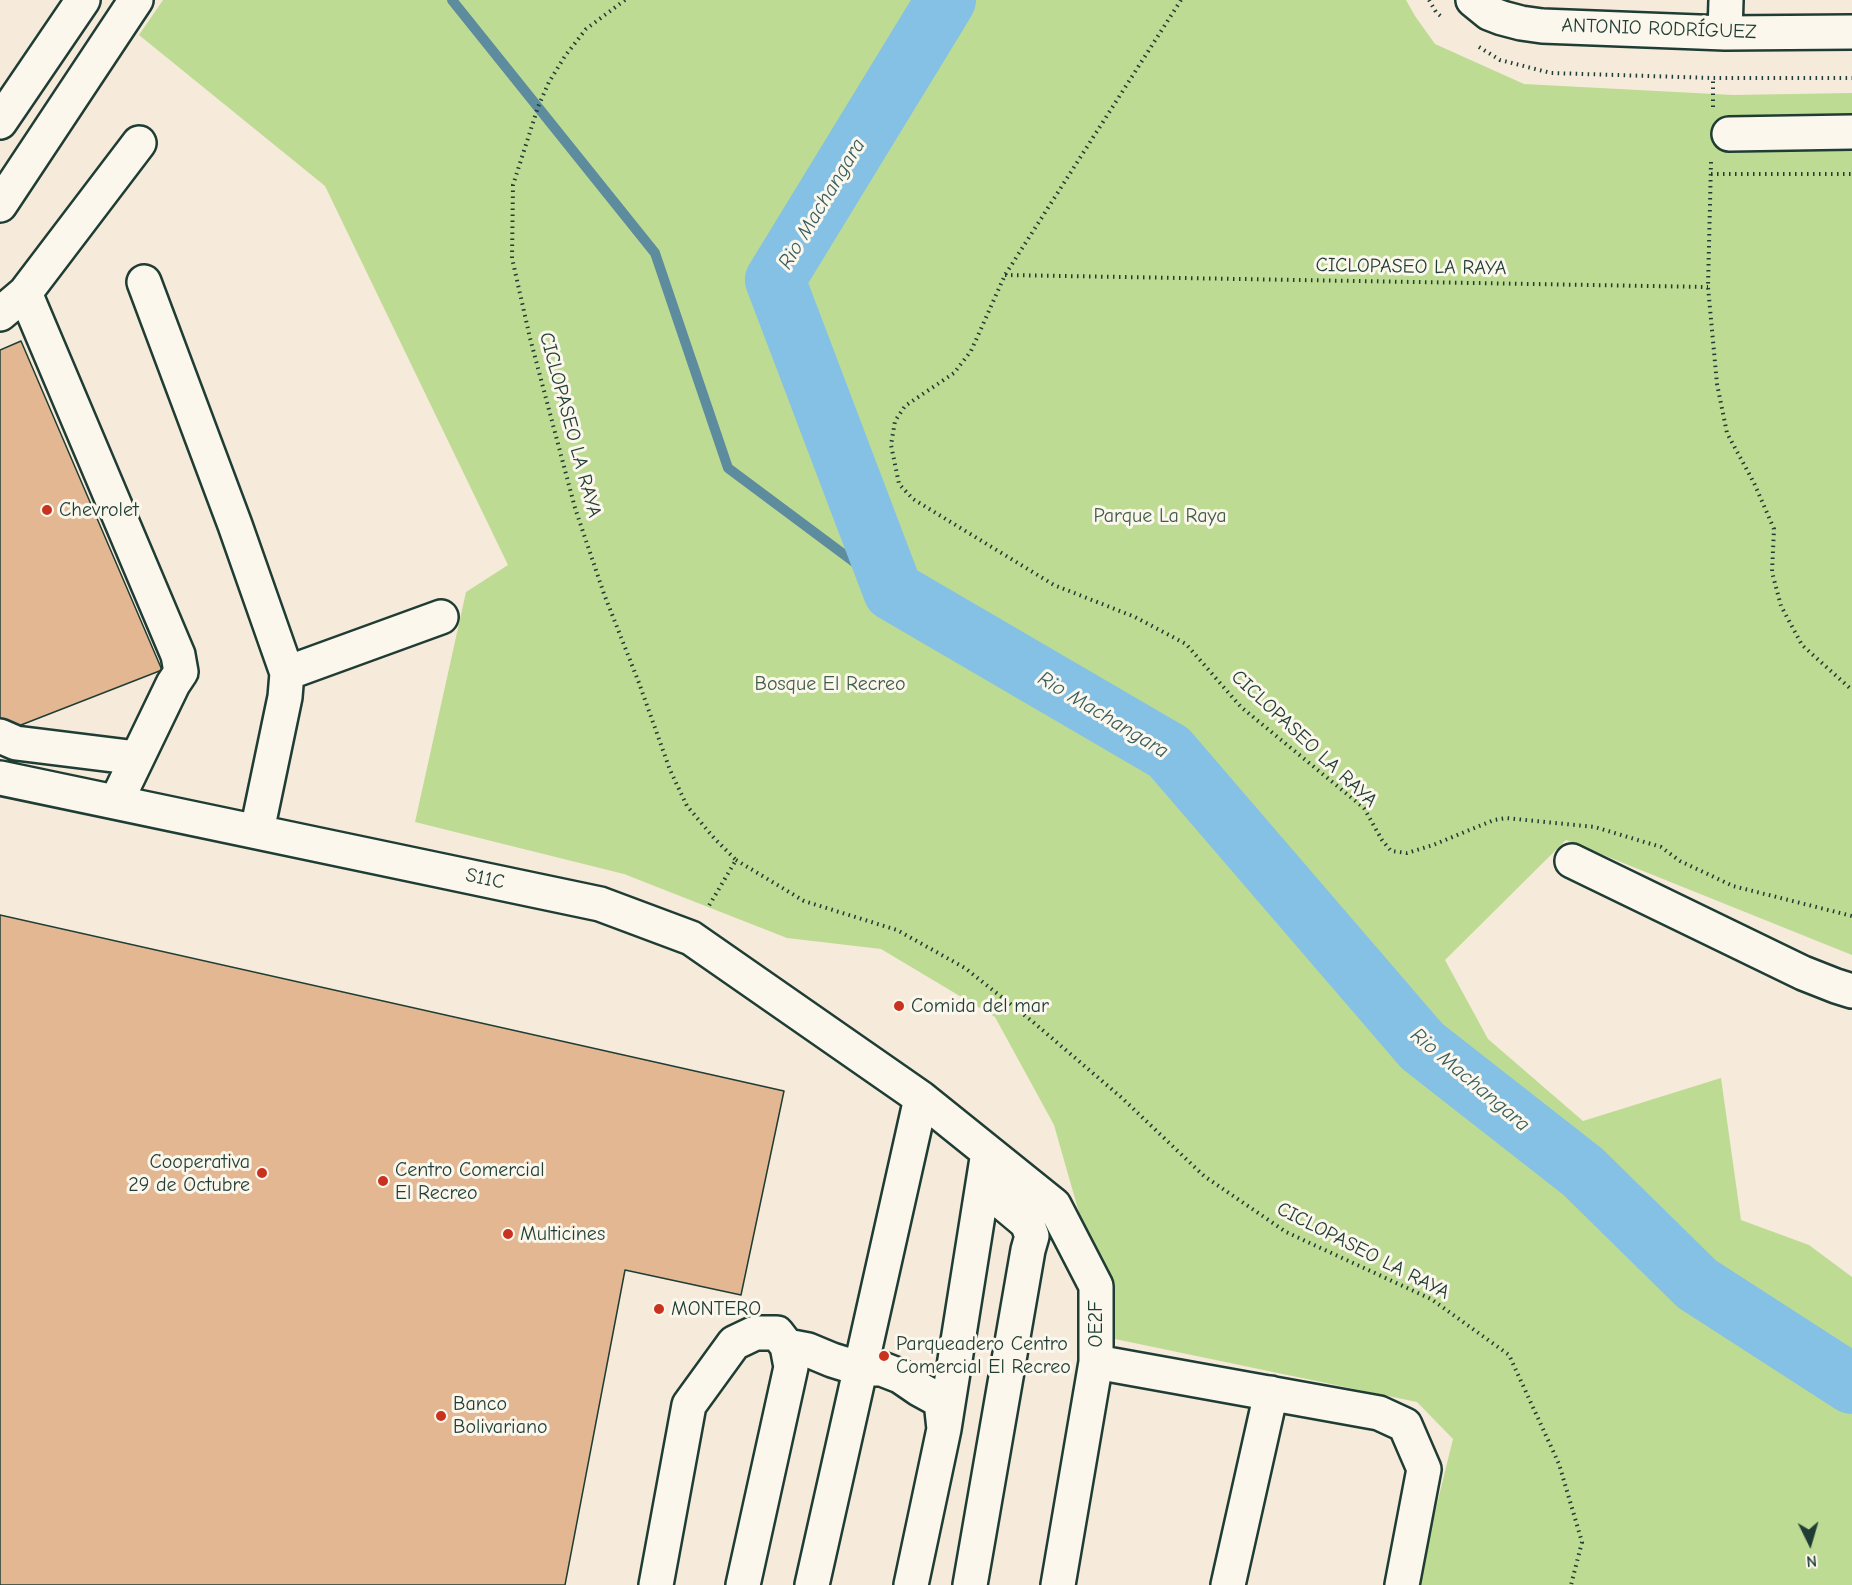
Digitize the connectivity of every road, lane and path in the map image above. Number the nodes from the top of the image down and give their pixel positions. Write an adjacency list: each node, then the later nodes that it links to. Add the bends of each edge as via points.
1 (55, 0): 16 (street)
2 (83, 0): 17 (street)
3 (117, 0): 24 (street)
4 (136, 0): 25 (street)
5 (625, 0): 39 (path, CICLOPASEO LA RAYA, via 586,29 565,56 538,107 513,185 512,258 575,508 604,594 687,806)
6 (1181, 0): 26 (path, CICLOPASEO LA RAYA)
7 (1429, 0): 10 (path)
8 (1473, 0): 12 (street, ANTONIO RODRÍGUEZ, via 1489,13 1542,26)
9 (1726, 0): 12 (street)
10 (1451, 25)
11 (1852, 32): 12 (street, ANTONIO RODRÍGUEZ)
12 (1725, 33)
13 (1474, 44): 14 (path, via 1500,60 1551,73)
14 (1713, 78): 15 (path); 18 (path)
15 (1852, 78)
16 (0, 84)
17 (0, 122)
18 (1721, 124): 19 (street)
19 (1852, 132)
20 (139, 144): 29 (street)
21 (1711, 162): 22 (path)
22 (1711, 174): 23 (path); 28 (path)
23 (1852, 174)
24 (0, 178)
25 (0, 205)
26 (1005, 275): 28 (path, CICLOPASEO LA RAYA); 41 (path, CICLOPASEO LA RAYA, via 971,351 954,373 905,405 894,421 891,445 899,484 913,499 1054,585 1135,617 1186,644 1241,707 1364,808 1391,851 1407,853 1506,818 1595,827 1660,847 1733,886)
27 (144, 282): 32 (street)
28 (1708, 287): 33 (path, via 1717,384 1727,433 1774,529 1772,572 1781,606 1802,645)
29 (26, 292): 30 (street); 35 (street, via 178,655 181,672)
30 (0, 314)
31 (441, 617): 32 (street)
32 (287, 673): 38 (street)
33 (1852, 690)
34 (0, 736): 35 (street, via 16,743)
35 (137, 758): 37 (street)
36 (0, 778): 37 (street, S11C)
37 (116, 802): 38 (street, S11C)
38 (257, 831): 42 (street, S11C, via 600,904)
39 (736, 860): 42 (path); 60 (path, CICLOPASEO LA RAYA, via 804,901 897,930 965,969 1122,1098 1204,1176 1286,1232 1431,1299 1509,1355 1559,1464 1582,1542)
40 (1572, 861): 43 (street, via 1803,972)
41 (1852, 916)
42 (691, 938): 44 (street, S11C)
43 (1852, 991)
44 (921, 1098): 45 (street, OE2F); 49 (street)
45 (988, 1152): 46 (street); 48 (street, OE2F, via 1054,1205 1096,1286)
46 (982, 1186): 51 (street); 56 (street, via 1027,1223 1032,1236)
47 (787, 1346): 49 (street); 52 (street, via 777,1333 755,1332 734,1343 689,1405); 53 (street, via 791,1367)
48 (1096, 1362): 50 (street); 57 (street, OE2F)
49 (861, 1369): 51 (street, via 882,1369 900,1376 941,1401); 54 (street)
50 (1271, 1393): 58 (street); 59 (street, via 1379,1413 1405,1425 1424,1469)
51 (944, 1429): 55 (street)
52 (656, 1585)
53 (742, 1585)
54 (813, 1585)
55 (911, 1585)
56 (970, 1585)
57 (1058, 1585)
58 (1228, 1585)
59 (1402, 1585)
60 (1571, 1585)

